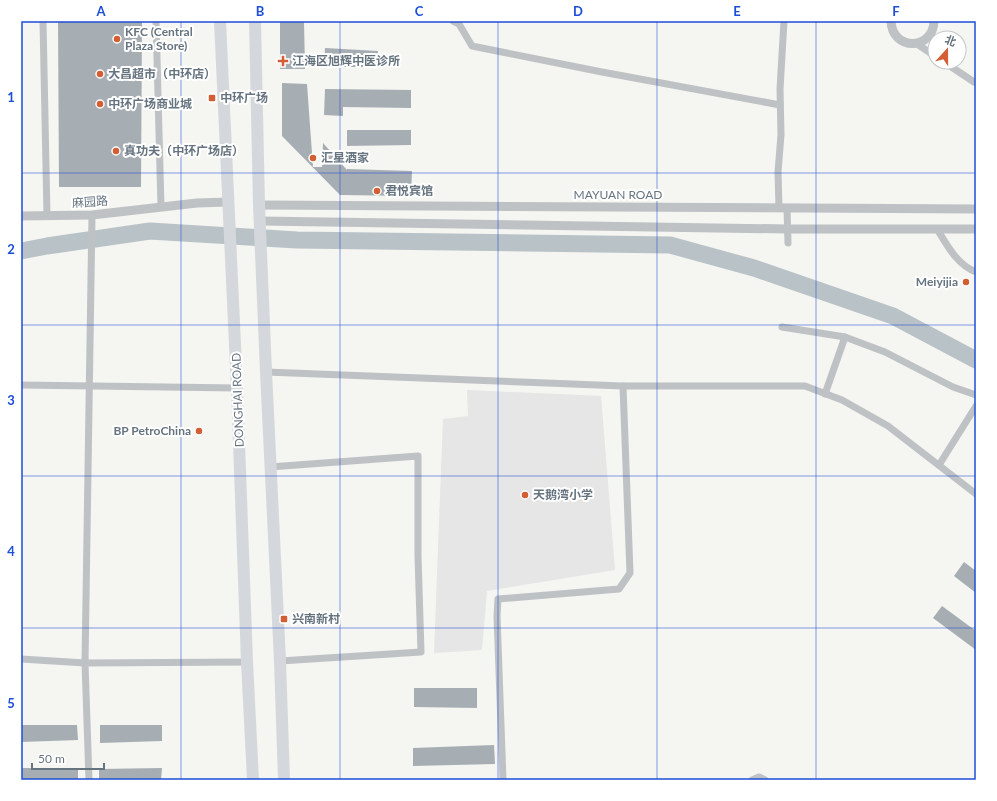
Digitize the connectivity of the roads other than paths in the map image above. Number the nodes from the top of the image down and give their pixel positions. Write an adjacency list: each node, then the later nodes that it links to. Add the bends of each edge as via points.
1 (43, 21): 21 (street)
2 (156, 21): 16 (street)
3 (220, 21): 14 (main road, DONGHAI ROAD)
4 (254, 21): 15 (main road)
5 (453, 21): 13 (street, via 459,24 472,46)
6 (784, 21): 13 (street)
7 (891, 21): 9 (street, via 898,38 903,42)
8 (934, 21): 9 (street, via 929,36)
9 (917, 44): 10 (street)
10 (927, 51)
11 (956, 70): 12 (street)
12 (976, 82)
13 (780, 105): 17 (street, via 778,172)
14 (229, 202): 16 (street, 麻园路); 34 (main road, DONGHAI ROAD)
15 (259, 205): 17 (street, MAYUAN ROAD); 22 (main road)
16 (161, 208): 19 (street, 麻园路)
17 (783, 208): 18 (street, MAYUAN ROAD); 23 (street)
18 (976, 209)
19 (92, 215): 21 (street, 麻园路); 32 (street)
20 (21, 216): 21 (street, 麻园路)
21 (47, 216)
22 (260, 221): 23 (street); 30 (main road)
23 (788, 229): 24 (street); 26 (street)
24 (936, 229): 25 (street); 27 (street, via 954,256)
25 (976, 230)
26 (788, 243)
27 (976, 272)
28 (782, 327): 29 (street)
29 (845, 337): 35 (street); 36 (street, via 885,352 953,387)
30 (266, 372): 33 (street); 39 (main road)
31 (21, 385): 32 (street)
32 (89, 386): 34 (street); 44 (street)
33 (623, 386): 35 (street, via 805,386); 48 (street, via 630,573 619,589 498,599)
34 (238, 388): 43 (main road, DONGHAI ROAD)
35 (825, 394): 38 (street, via 842,400 888,426)
36 (976, 395)
37 (976, 406): 38 (street)
38 (939, 465): 40 (street)
39 (270, 467): 42 (main road); 42 (street, via 418,456 421,652)
40 (976, 494)
41 (21, 659): 44 (street)
42 (280, 661): 47 (main road)
43 (247, 662): 44 (street); 46 (main road, DONGHAI ROAD)
44 (85, 663): 45 (street)
45 (89, 780)
46 (253, 780)
47 (284, 780)
48 (503, 780)
49 (752, 780): 50 (street, via 759,777)
50 (765, 780)

